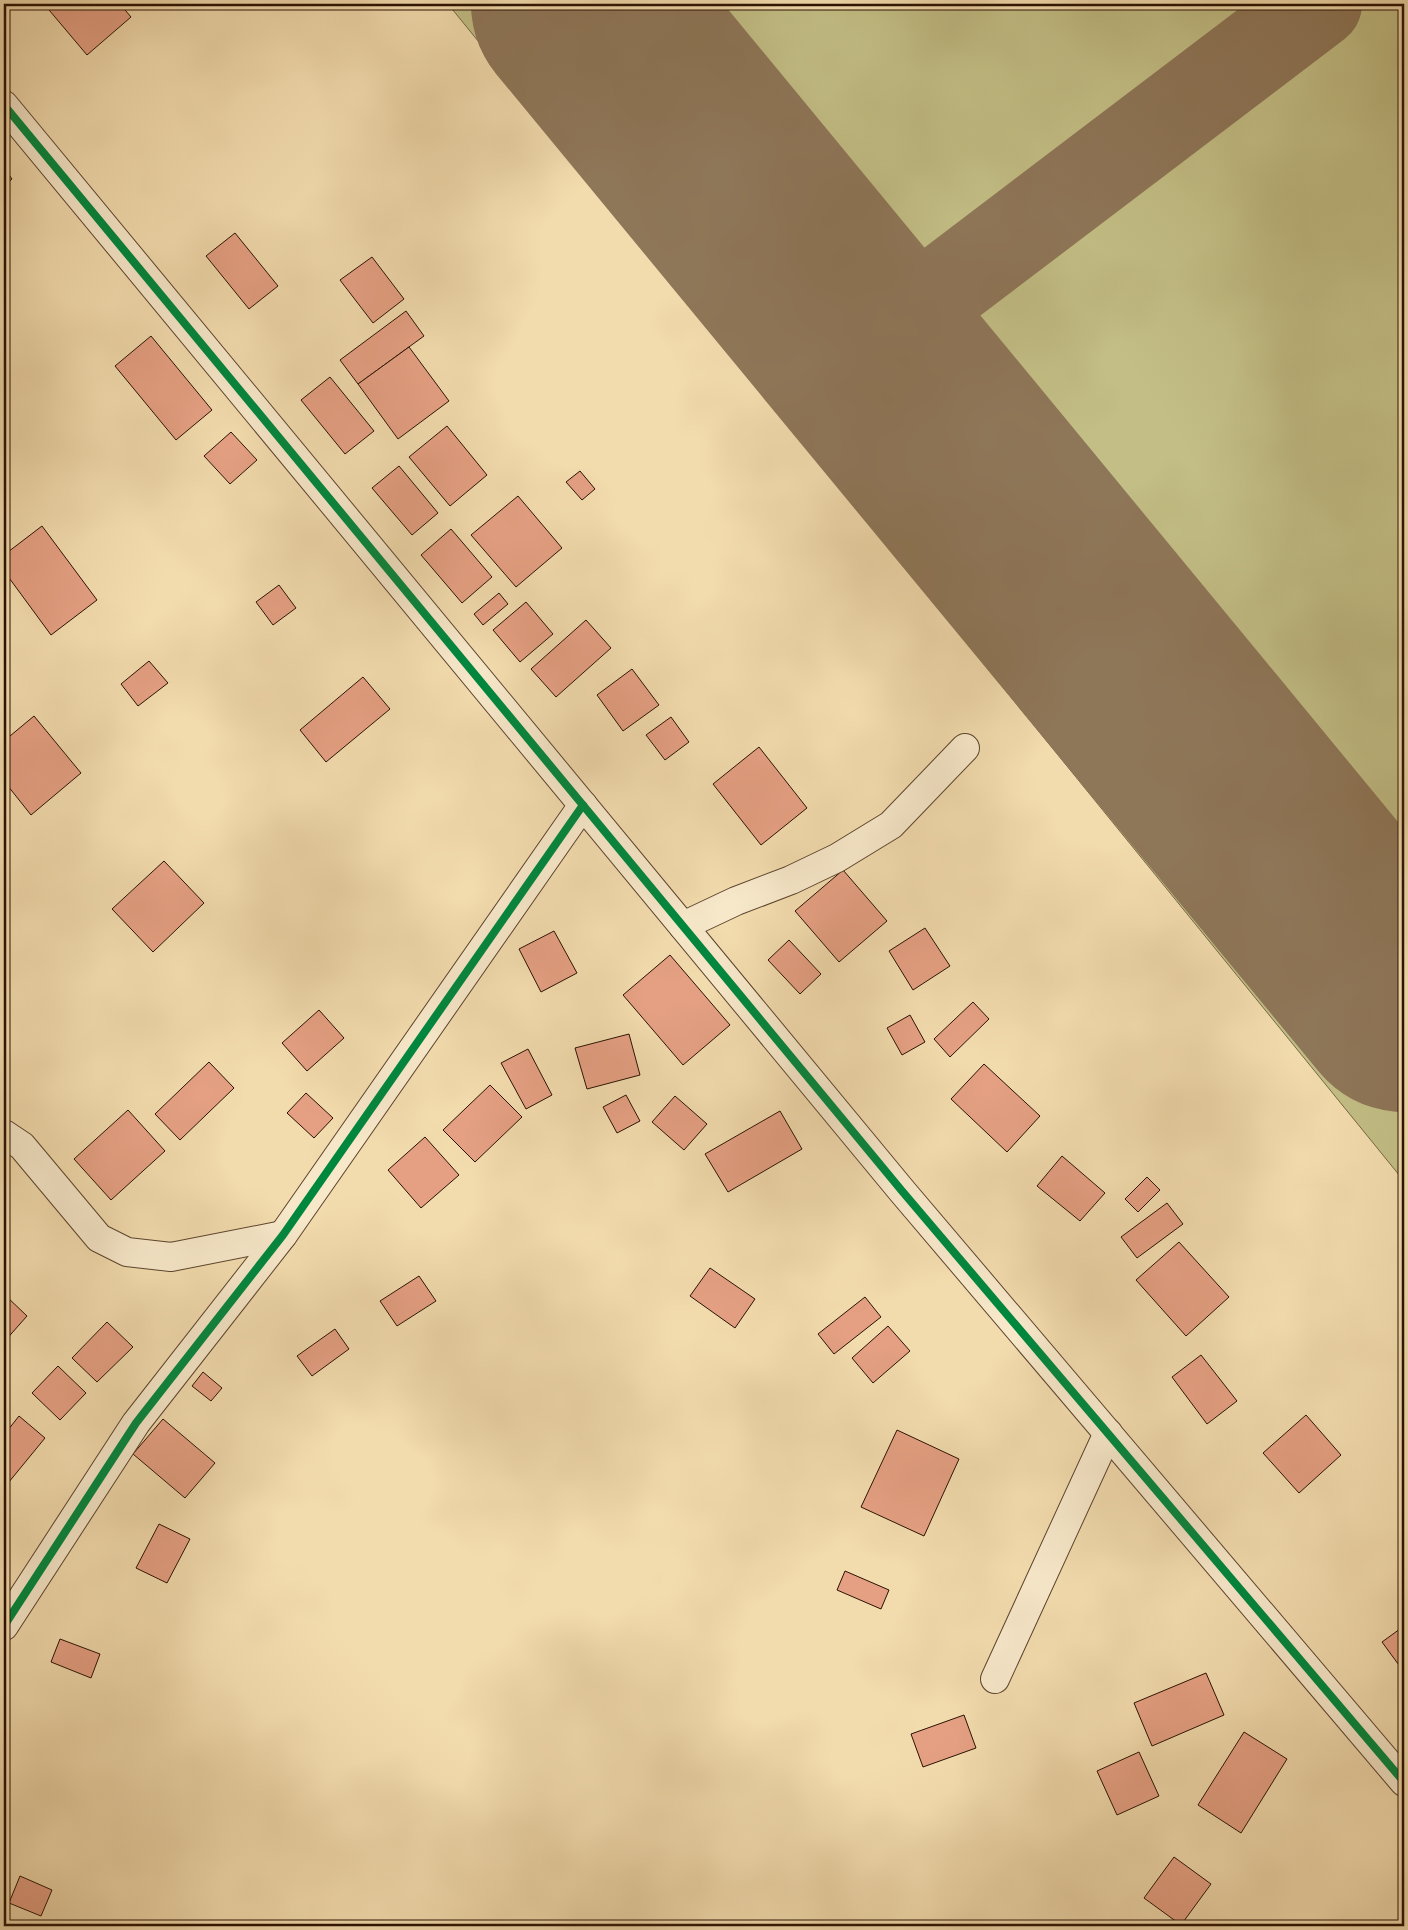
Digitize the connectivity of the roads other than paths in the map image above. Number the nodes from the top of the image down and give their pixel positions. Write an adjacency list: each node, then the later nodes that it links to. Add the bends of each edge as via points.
1 (4, 105): 3 (street)
2 (966, 748): 4 (street, via 892,825 838,858)
3 (583, 805): 4 (street); 6 (street)
4 (684, 926): 7 (street, via 902,1191)
5 (4, 1134): 6 (street, via 22,1146 99,1238 127,1252 171,1257)
6 (283, 1235): 8 (street, via 136,1422)
7 (1108, 1433): 9 (street); 10 (street)
8 (4, 1626)
9 (995, 1679)
10 (1404, 1782)

